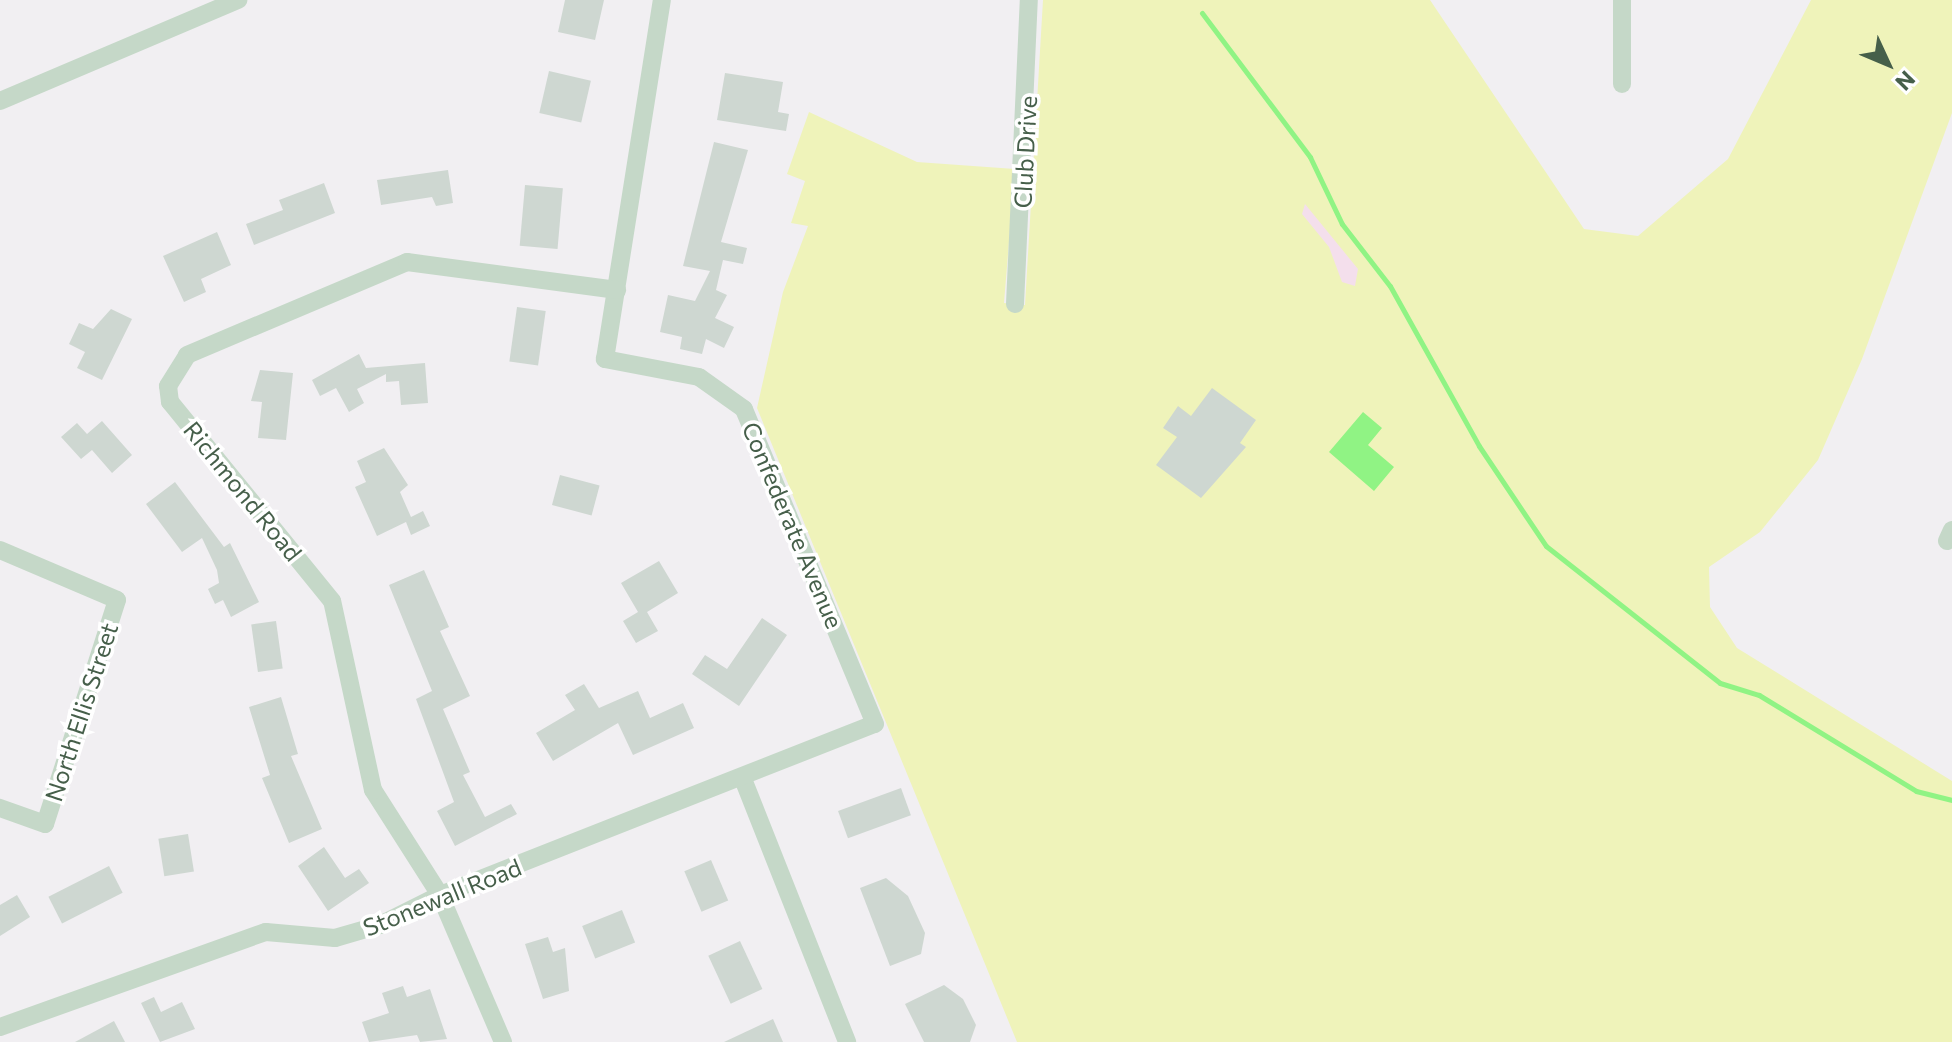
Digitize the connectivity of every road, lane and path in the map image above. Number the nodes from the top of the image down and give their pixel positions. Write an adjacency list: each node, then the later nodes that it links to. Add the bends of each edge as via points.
1 (238, 0): 6 (street)
2 (662, 0): 7 (street, Confederate Avenue)
3 (1029, 0): 8 (street, Club Drive)
4 (1622, 0): 5 (street)
5 (1622, 84)
6 (0, 101)
7 (617, 290): 10 (street, Confederate Avenue, via 605,359 699,377 729,393 750,417 875,724); 12 (street, Richmond Road, via 407,262 187,355 168,386 170,402 332,601 373,790)
8 (1015, 304)
9 (0, 550): 11 (street, North Ellis Street, via 117,600 45,824)
10 (743, 779): 12 (street, Stonewall Road); 15 (street)
11 (0, 808)
12 (440, 895): 13 (street, Stonewall Road, via 380,925 335,938 266,932); 14 (street, Richmond Road)
13 (0, 1027)
14 (503, 1042)
15 (847, 1042)

